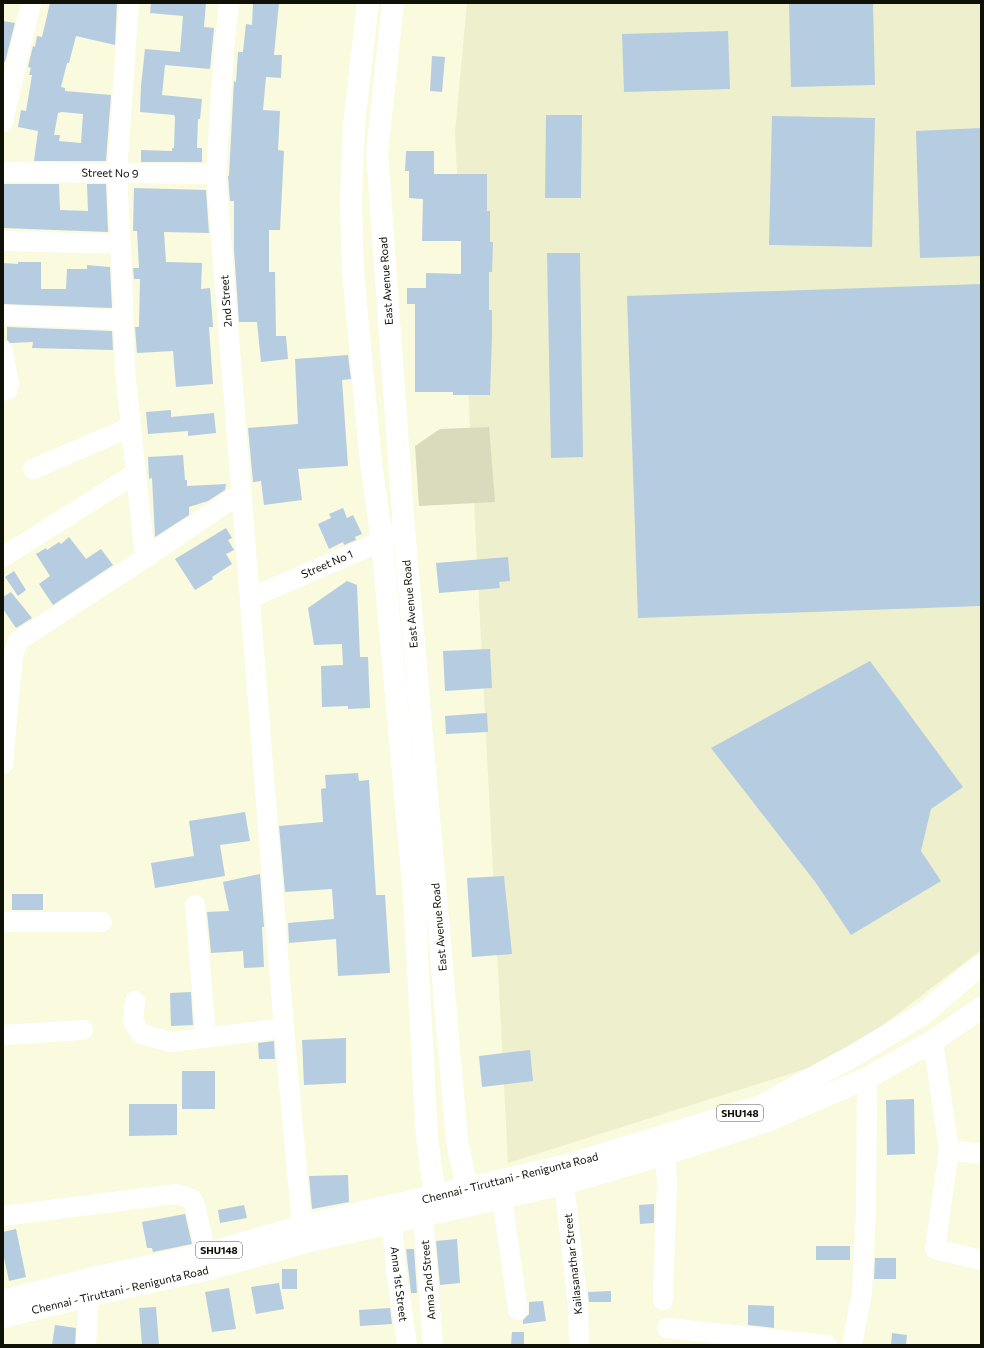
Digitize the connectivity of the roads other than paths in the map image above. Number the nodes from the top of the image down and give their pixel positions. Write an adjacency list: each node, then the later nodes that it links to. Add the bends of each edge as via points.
1 (31, 3): 6 (street)
2 (129, 3): 8 (street)
3 (229, 3): 9 (street, 2nd Street)
4 (368, 3): 21 (main road, East Avenue Road, via 354,124 351,199 353,272 371,463)
5 (393, 3): 20 (main road, East Avenue Road, via 377,152)
6 (3, 122)
7 (3, 172): 8 (street, Street No 9)
8 (117, 173): 9 (street, Street No 9); 11 (street)
9 (216, 174): 19 (street, 2nd Street)
10 (3, 241): 11 (street)
11 (120, 244): 13 (street)
12 (3, 315): 13 (street)
13 (123, 320): 16 (street)
14 (3, 351): 15 (street, via 9,384 8,389)
15 (3, 391)
16 (131, 427): 17 (street); 18 (street)
17 (33, 469)
18 (136, 473): 22 (street); 23 (street)
19 (241, 493): 23 (street); 24 (street, 2nd Street)
20 (404, 528): 21 (street, Street No 1); 42 (main road, East Avenue Road, via 457,1140)
21 (382, 541): 24 (street, Street No 1); 44 (main road, East Avenue Road, via 414,894)
22 (3, 557)
23 (145, 558): 25 (street, via 18,641 13,654)
24 (250, 598): 32 (street, 2nd Street)
25 (3, 759)
26 (195, 905): 35 (street)
27 (3, 922): 28 (street)
28 (102, 922)
29 (981, 966): 42 (main road, Chennai - Tiruttani - Renigunta Road / SHU148, via 923,1014 761,1106)
30 (135, 1001): 35 (street, via 133,1021 141,1034 171,1042)
31 (981, 1008): 36 (main road, Chennai - Tiruttani - Renigunta Road / SHU148)
32 (284, 1028): 35 (street); 47 (street, 2nd Street)
33 (83, 1030): 34 (street)
34 (3, 1035)
35 (206, 1037)
36 (932, 1041): 37 (main road, Chennai - Tiruttani - Renigunta Road / SHU148); 38 (street)
37 (867, 1078): 39 (main road, Chennai - Tiruttani - Renigunta Road / SHU148, via 767,1121); 61 (street, via 866,1212 862,1293)
38 (949, 1150): 40 (street); 49 (street, via 935,1249)
39 (666, 1154): 41 (main road, Chennai - Tiruttani - Renigunta Road / SHU148); 52 (street)
40 (981, 1154)
41 (564, 1184): 43 (main road, Chennai - Tiruttani - Renigunta Road / SHU148); 59 (street, Kailasanathar Street, via 578,1305)
42 (468, 1196): 43 (main road, Chennai - Tiruttani - Renigunta Road / SHU148); 44 (main road, Chennai - Tiruttani - Renigunta Road / SHU148)
43 (502, 1198): 53 (street)
44 (431, 1208): 46 (main road, Chennai - Tiruttani - Renigunta Road / SHU148); 47 (main road, Chennai - Tiruttani - Renigunta Road / SHU148); 58 (street, Anna 2nd Street)
45 (3, 1216): 48 (street, via 176,1194 192,1199 195,1204)
46 (392, 1222): 50 (main road, Chennai - Tiruttani - Renigunta Road / SHU148, via 306,1242 210,1270); 57 (street, Anna 1st Street, via 396,1271)
47 (302, 1226): 48 (main road, Chennai - Tiruttani - Renigunta Road / SHU148)
48 (206, 1254): 50 (main road, Chennai - Tiruttani - Renigunta Road / SHU148)
49 (981, 1260)
50 (87, 1288): 51 (main road, Chennai - Tiruttani - Renigunta Road / SHU148); 54 (main road, Chennai - Tiruttani - Renigunta Road / SHU148); 56 (street)
51 (3, 1300)
52 (663, 1300)
53 (518, 1310)
54 (3, 1317)
55 (666, 1328): 60 (street)
56 (86, 1345)
57 (408, 1345)
58 (433, 1345)
59 (579, 1345)
60 (826, 1345)
61 (852, 1345)

